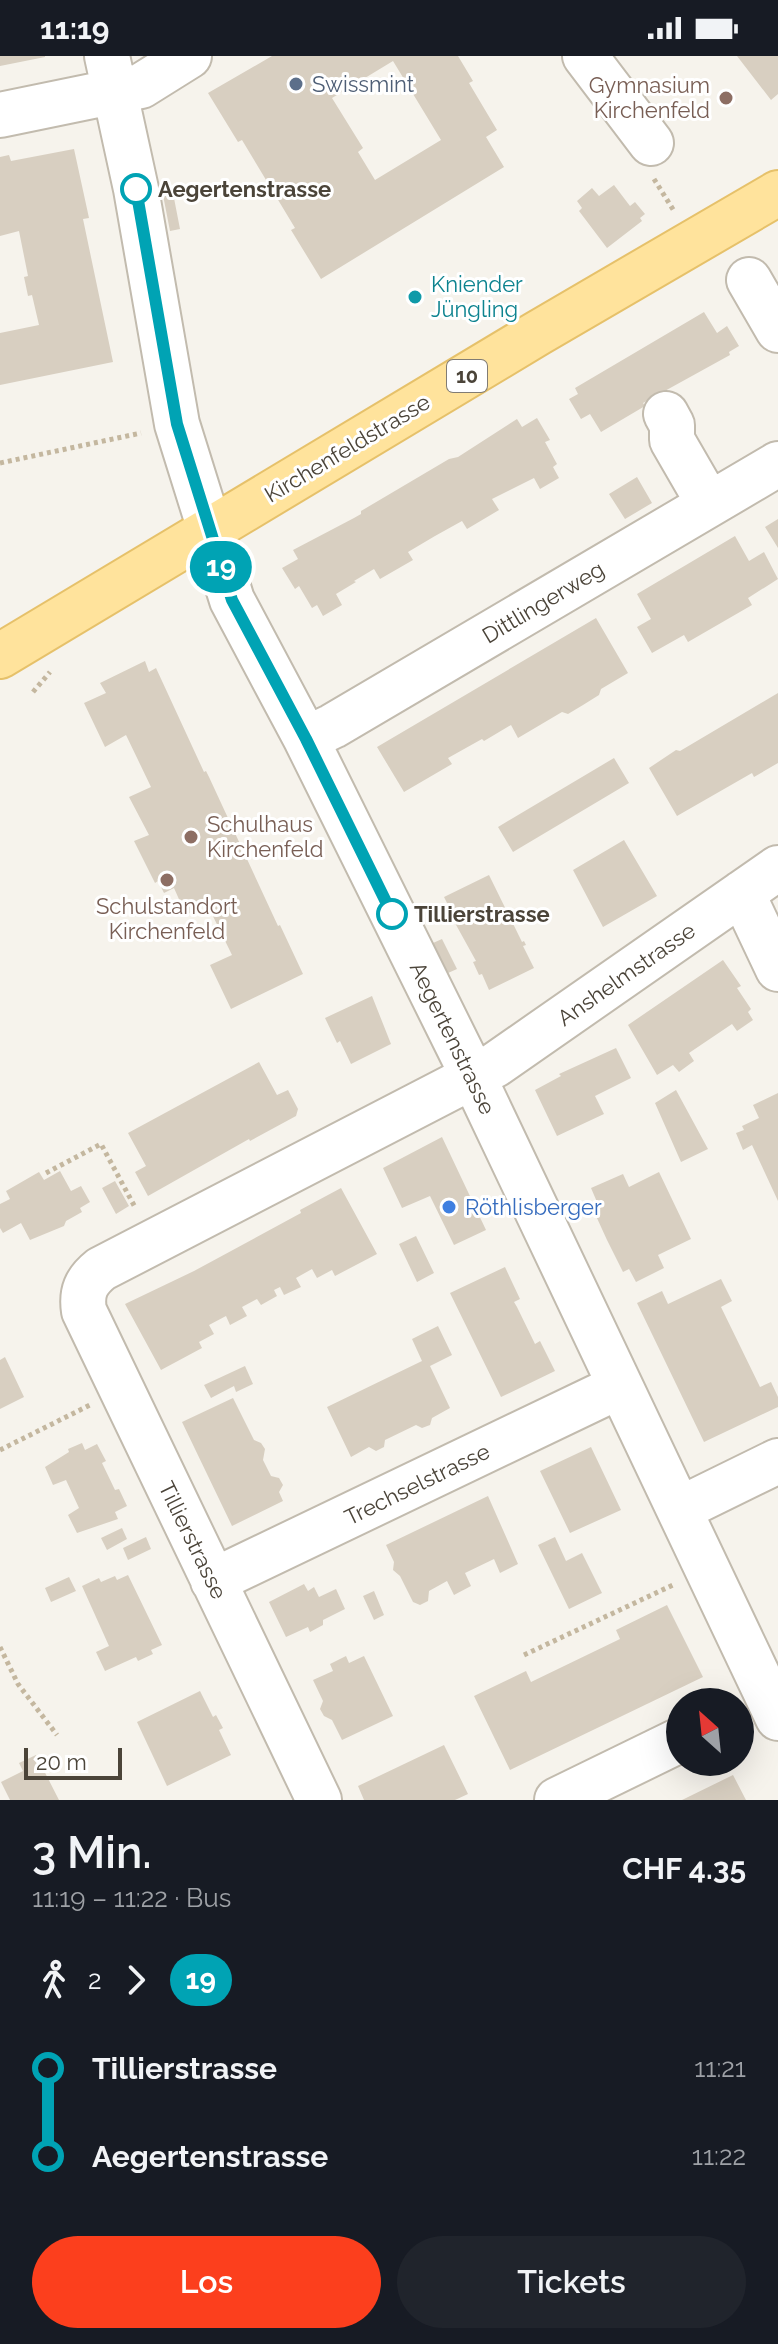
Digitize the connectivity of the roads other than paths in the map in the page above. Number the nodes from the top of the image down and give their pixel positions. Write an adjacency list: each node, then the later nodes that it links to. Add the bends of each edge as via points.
1 (189, 56): 3 (street, via 141,86)
2 (585, 56): 5 (street)
3 (111, 74): 4 (street); 12 (street, Aegertenstrasse, via 177,424)
4 (0, 115)
5 (651, 143)
6 (778, 193): 12 (main road, Kirchenfeldstrasse / 10)
7 (749, 280): 8 (street)
8 (778, 330)
9 (666, 414): 11 (street, via 672,440)
10 (778, 464): 11 (street, Dittlingerweg)
11 (709, 504): 14 (street, Dittlingerweg)
12 (209, 532): 13 (main road, Kirchenfeldstrasse / 10); 14 (street, Aegertenstrasse, via 232,600)
13 (0, 656)
14 (306, 739): 18 (street, Aegertenstrasse)
15 (778, 868): 16 (street, Anshelmstrasse)
16 (742, 893): 17 (street); 18 (street, Anshelmstrasse)
17 (778, 969)
18 (473, 1076): 19 (street, Aegertenstrasse); 22 (street, Tillierstrasse, via 90,1278 84,1311)
19 (620, 1386): 21 (street, Aegertenstrasse); 22 (street, Trechselstrasse)
20 (778, 1461): 21 (street)
21 (680, 1509): 23 (street, Aegertenstrasse)
22 (213, 1581): 25 (street, Tillierstrasse)
23 (762, 1709)
24 (666, 1747): 26 (street)
25 (319, 1800)
26 (557, 1800)

